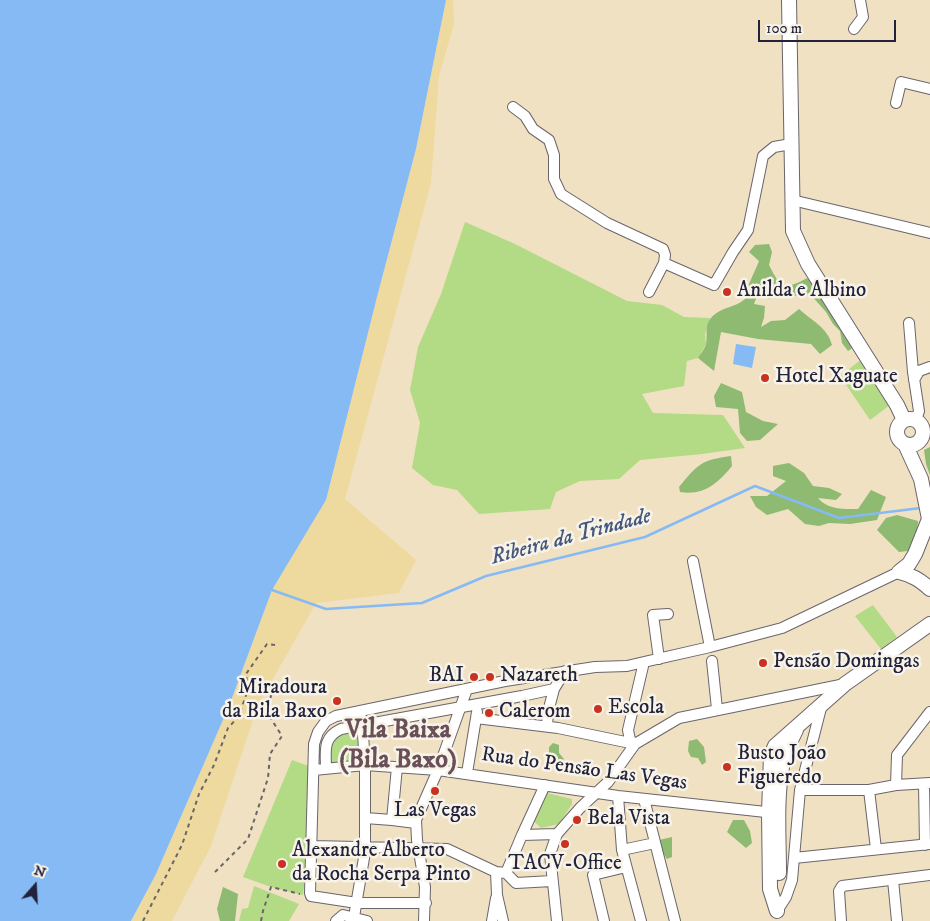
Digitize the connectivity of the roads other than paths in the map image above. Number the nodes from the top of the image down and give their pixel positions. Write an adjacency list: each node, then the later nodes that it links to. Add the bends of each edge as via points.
1 (789, 0): 7 (main road)
2 (860, 0): 3 (street, via 863,17)
3 (854, 30)
4 (930, 89): 5 (street, via 902,82)
5 (896, 103)
6 (513, 107): 10 (street, via 533,129 550,140 554,179 561,194 607,223 663,249)
7 (791, 144): 8 (main road); 10 (street, via 774,147 763,156 748,230 714,286)
8 (792, 200): 9 (street); 15 (main road, via 793,231 808,264 897,405)
9 (930, 233)
10 (664, 263): 11 (street)
11 (649, 292)
12 (909, 323): 14 (street)
13 (930, 367): 14 (street, via 919,370)
14 (914, 380): 15 (street, via 919,411)
15 (917, 421): 16 (main road, via 923,435); 16 (main road, via 899,424 896,431 898,438)
16 (911, 443): 17 (main road)
17 (929, 521): 19 (main road, via 919,548)
18 (693, 561): 23 (street)
19 (904, 568): 20 (main road); 23 (street, via 782,628)
20 (930, 589)
21 (668, 614): 24 (street, via 652,615)
22 (930, 624): 28 (main road)
23 (710, 648): 24 (street)
24 (659, 659): 26 (street)
25 (712, 661): 35 (street)
26 (644, 662): 27 (street); 40 (street, via 628,730 630,740)
27 (565, 671): 29 (street); 30 (street)
28 (845, 684): 31 (main road); 35 (street)
29 (467, 689): 33 (street); 34 (street)
30 (554, 689): 32 (street); 39 (street)
31 (823, 703): 50 (street); 55 (main road, via 775,746 771,755)
32 (478, 704): 33 (street); 37 (street)
33 (460, 708): 38 (street); 45 (street)
34 (361, 710): 38 (street); 44 (street, via 336,716 318,732 314,744)
35 (717, 710): 40 (street, via 679,718)
36 (930, 712): 49 (street, via 897,755)
37 (476, 718): 39 (street); 46 (street)
38 (362, 725): 41 (street); 43 (street, via 341,729 328,739)
39 (547, 726): 40 (street)
40 (635, 744): 52 (street, via 612,778)
41 (365, 765): 42 (street, Rua do Pensão Las Vegas); 43 (street, Rua do Pensão Las Vegas); 56 (street)
42 (397, 767): 45 (street, Rua do Pensão Las Vegas); 57 (street)
43 (326, 769): 44 (street, Rua do Pensão Las Vegas)
44 (314, 770): 63 (street)
45 (438, 770): 46 (street, Rua do Pensão Las Vegas); 58 (street)
46 (468, 773): 48 (street, Rua do Pensão Las Vegas)
47 (927, 784): 49 (street); 62 (street)
48 (545, 785): 52 (street, Rua do Pensão Las Vegas); 59 (street)
49 (896, 785): 51 (street)
50 (800, 790): 51 (street); 68 (street)
51 (869, 790): 66 (street)
52 (596, 793): 53 (street, Rua do Pensão Las Vegas); 60 (street)
53 (618, 796): 54 (street, Rua do Pensão Las Vegas); 67 (street)
54 (644, 799): 55 (street, Rua do Pensão Las Vegas); 61 (street)
55 (774, 813): 77 (main road, via 780,896)
56 (365, 818): 57 (street); 64 (street)
57 (392, 820): 58 (street)
58 (416, 823): 65 (street)
59 (522, 834): 60 (street); 70 (street)
60 (557, 834): 73 (street, via 550,854)
61 (655, 843): 67 (street); 87 (street)
62 (928, 844): 66 (street)
63 (312, 846): 64 (street); 76 (street, via 311,896)
64 (365, 847): 65 (street); 76 (street)
65 (418, 847): 70 (street, via 447,848); 75 (street)
66 (876, 849): 68 (street)
67 (622, 850): 69 (street)
68 (794, 858): 77 (street, via 792,880)
69 (626, 867): 85 (street, via 593,875); 86 (street)
70 (501, 873): 73 (street, via 516,883); 74 (street)
71 (930, 875): 72 (street)
72 (893, 880): 88 (street, via 842,886); 89 (street)
73 (552, 881): 84 (street)
74 (497, 894): 82 (street); 83 (street)
75 (426, 903): 76 (street); 81 (street)
76 (357, 904): 78 (street)
77 (777, 916)
78 (354, 917): 79 (street, via 343,915); 80 (street)
79 (336, 921)
80 (367, 921)
81 (424, 921)
82 (492, 921)
83 (503, 921)
84 (557, 921)
85 (604, 921)
86 (641, 921)
87 (675, 921)
88 (841, 921)
89 (897, 921)

